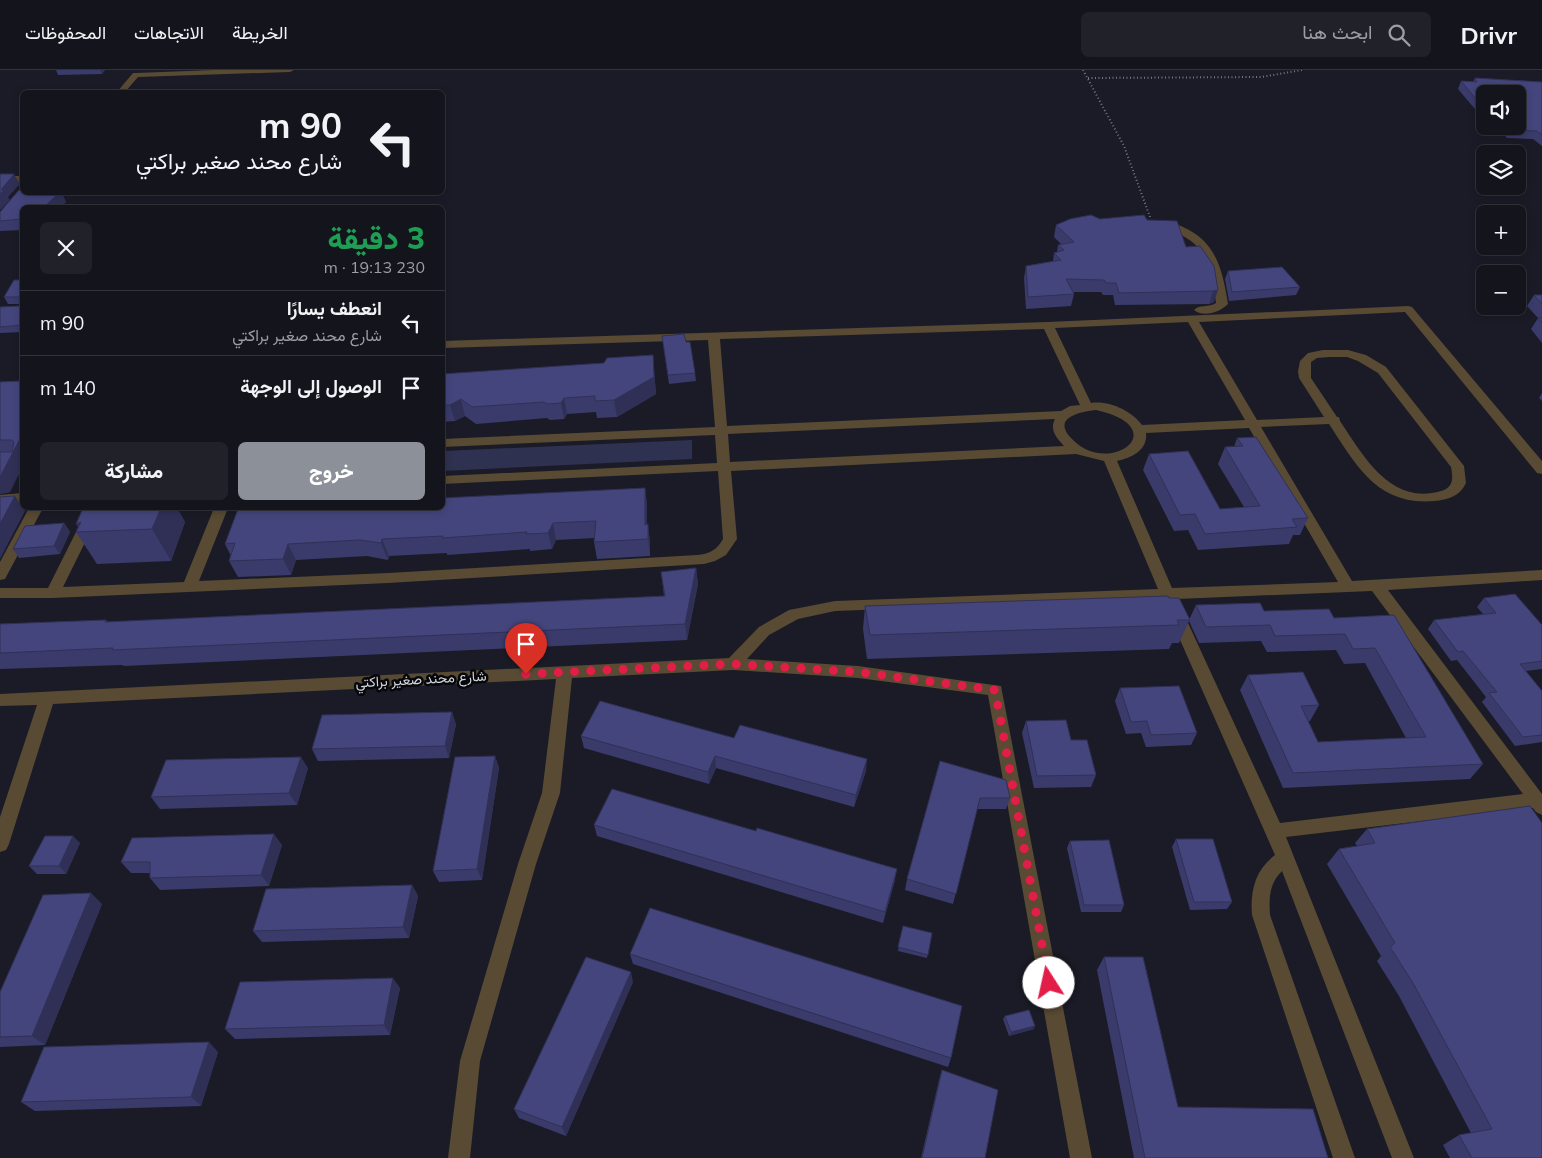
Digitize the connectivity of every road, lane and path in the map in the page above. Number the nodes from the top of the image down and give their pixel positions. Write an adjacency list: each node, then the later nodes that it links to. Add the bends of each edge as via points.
1 (290, 70): 5 (street, via 136,75)
2 (1083, 70): 4 (path)
3 (1302, 70): 4 (path, via 1261,77)
4 (1088, 78): 8 (path, via 1124,146)
5 (122, 90)
6 (0, 179): 7 (street)
7 (20, 179)
8 (1152, 221): 10 (street, via 1184,231 1202,242 1219,279 1222,304 1218,308 1051,314 1040,321)
9 (1192, 319): 10 (street); 16 (street); 23 (street, via 1408,309)
10 (1044, 325): 11 (street); 13 (street)
11 (714, 336): 12 (street); 18 (street)
12 (445, 346)
13 (1087, 407): 14 (street); 17 (street, via 1110,409 1122,414)
14 (1063, 415): 18 (street); 20 (street, via 1058,431)
15 (1334, 420): 15 (street, via 1368,471 1396,492 1415,498 1438,496 1453,491 1458,485 1457,466 1382,370 1372,362 1348,354 1315,354 1307,358 1304,365 1306,378); 16 (street)
16 (1253, 423): 17 (street); 34 (street)
17 (1139, 429): 21 (street, via 1139,446 1122,456)
18 (722, 431): 19 (street); 22 (street)
19 (445, 443)
20 (1075, 450): 21 (street); 22 (street)
21 (1109, 458): 37 (street)
22 (724, 467): 24 (street); 33 (street, via 730,539 724,552 714,557)
23 (1542, 470)
24 (445, 480)
25 (20, 498): 26 (street)
26 (0, 500)
27 (35, 510): 30 (street)
28 (94, 510): 36 (street)
29 (220, 510): 33 (street)
30 (0, 575)
31 (1542, 576): 32 (street)
32 (1376, 585): 34 (street); 42 (street)
33 (189, 587): 36 (street)
34 (1348, 587): 37 (street)
35 (0, 593): 36 (street)
36 (53, 593)
37 (1167, 593): 38 (street, via 835,606 794,614 764,631); 43 (street)
38 (733, 664): 39 (street, شارع محند صغير براكتي); 47 (street, شارع محند صغير براكتي, via 858,672 995,690)
39 (565, 671): 40 (street, شارع محند صغير براكتي); 46 (street, via 551,793 524,873 470,1061)
40 (47, 698): 41 (street, شارع محند صغير براكتي); 44 (street)
41 (0, 700)
42 (1539, 804): 43 (street)
43 (1274, 831): 45 (street)
44 (0, 844)
45 (1285, 858): 48 (street, via 1266,875 1259,900 1261,915); 49 (street)
46 (459, 1158)
47 (1080, 1158)
48 (1344, 1158)
49 (1403, 1158)

